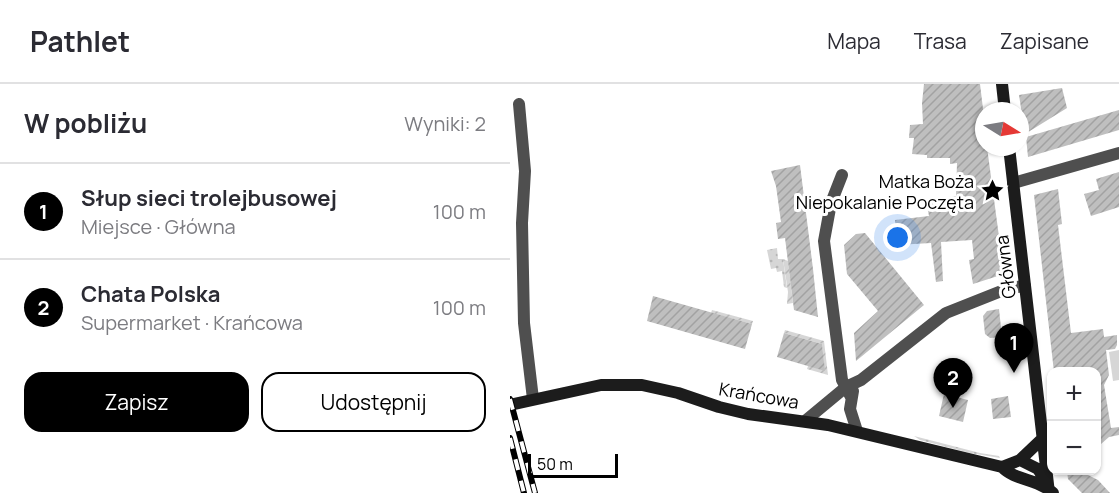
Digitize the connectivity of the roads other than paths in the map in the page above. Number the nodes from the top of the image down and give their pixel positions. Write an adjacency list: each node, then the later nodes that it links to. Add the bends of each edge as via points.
1 (1002, 84): 2 (street)
2 (1004, 102)
3 (519, 104): 10 (street, via 525,171 524,323)
4 (1119, 153): 7 (street)
5 (1010, 156): 7 (street, Główna)
6 (842, 175): 9 (street, via 831,203 825,241 842,380)
7 (1013, 183): 8 (street, Główna)
8 (1025, 286): 9 (street, via 946,313); 14 (street, Główna)
9 (848, 392): 12 (street); 13 (street)
10 (533, 399): 11 (street, Krańcowa); 12 (street, Krańcowa, via 601,385 642,385 748,414)
11 (510, 405)
12 (805, 421): 13 (street, Krańcowa)
13 (856, 431): 16 (street, Krańcowa)
14 (1042, 439): 15 (street); 17 (street, Główna)
15 (1020, 460): 16 (street); 17 (street, via 1038,469)
16 (1002, 467): 17 (street, Krańcowa)
17 (1051, 492)

